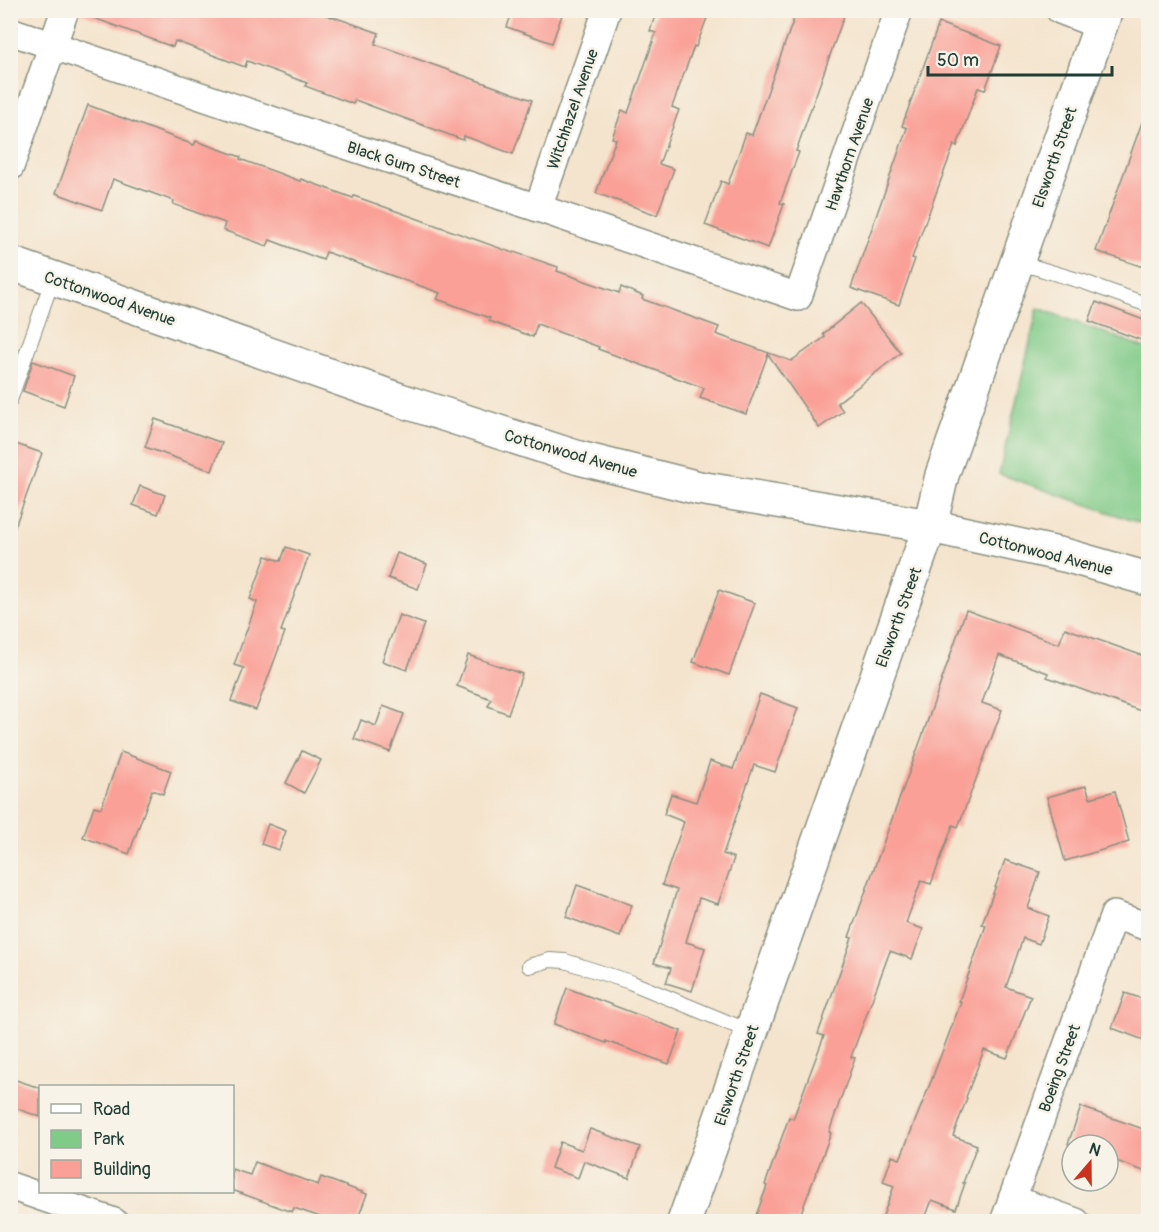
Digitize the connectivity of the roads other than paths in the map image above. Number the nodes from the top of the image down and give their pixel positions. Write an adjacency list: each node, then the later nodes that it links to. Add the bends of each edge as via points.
1 (65, 10): 7 (street)
2 (607, 10): 9 (street, Witchhazel Avenue)
3 (899, 10): 13 (street, Hawthorn Avenue)
4 (1060, 10): 5 (street)
5 (1104, 18): 10 (street, Elsworth Street)
6 (10, 31): 7 (street, Black Gum Street)
7 (53, 46): 8 (street); 9 (street, Black Gum Street)
8 (10, 167)
9 (538, 208): 13 (street, Black Gum Street)
10 (1017, 262): 14 (lane); 16 (street, Elsworth Street, via 942,475)
11 (10, 263): 12 (street, Cottonwood Avenue)
12 (53, 278): 15 (lane); 16 (street, Cottonwood Avenue, via 400,400 579,458 699,488)
13 (798, 297)
14 (1149, 305)
15 (10, 400)
16 (930, 526): 17 (street, Cottonwood Avenue, via 1068,556); 20 (street, Elsworth Street)
17 (1149, 579)
18 (1149, 927): 22 (street, Boeing Street, via 1114,915)
19 (529, 966): 20 (lane, via 550,960 565,961 630,982)
20 (751, 1032): 24 (street, Elsworth Street)
21 (10, 1186): 23 (street)
22 (1008, 1210): 25 (street)
23 (114, 1221)
24 (684, 1221)
25 (1076, 1221)

